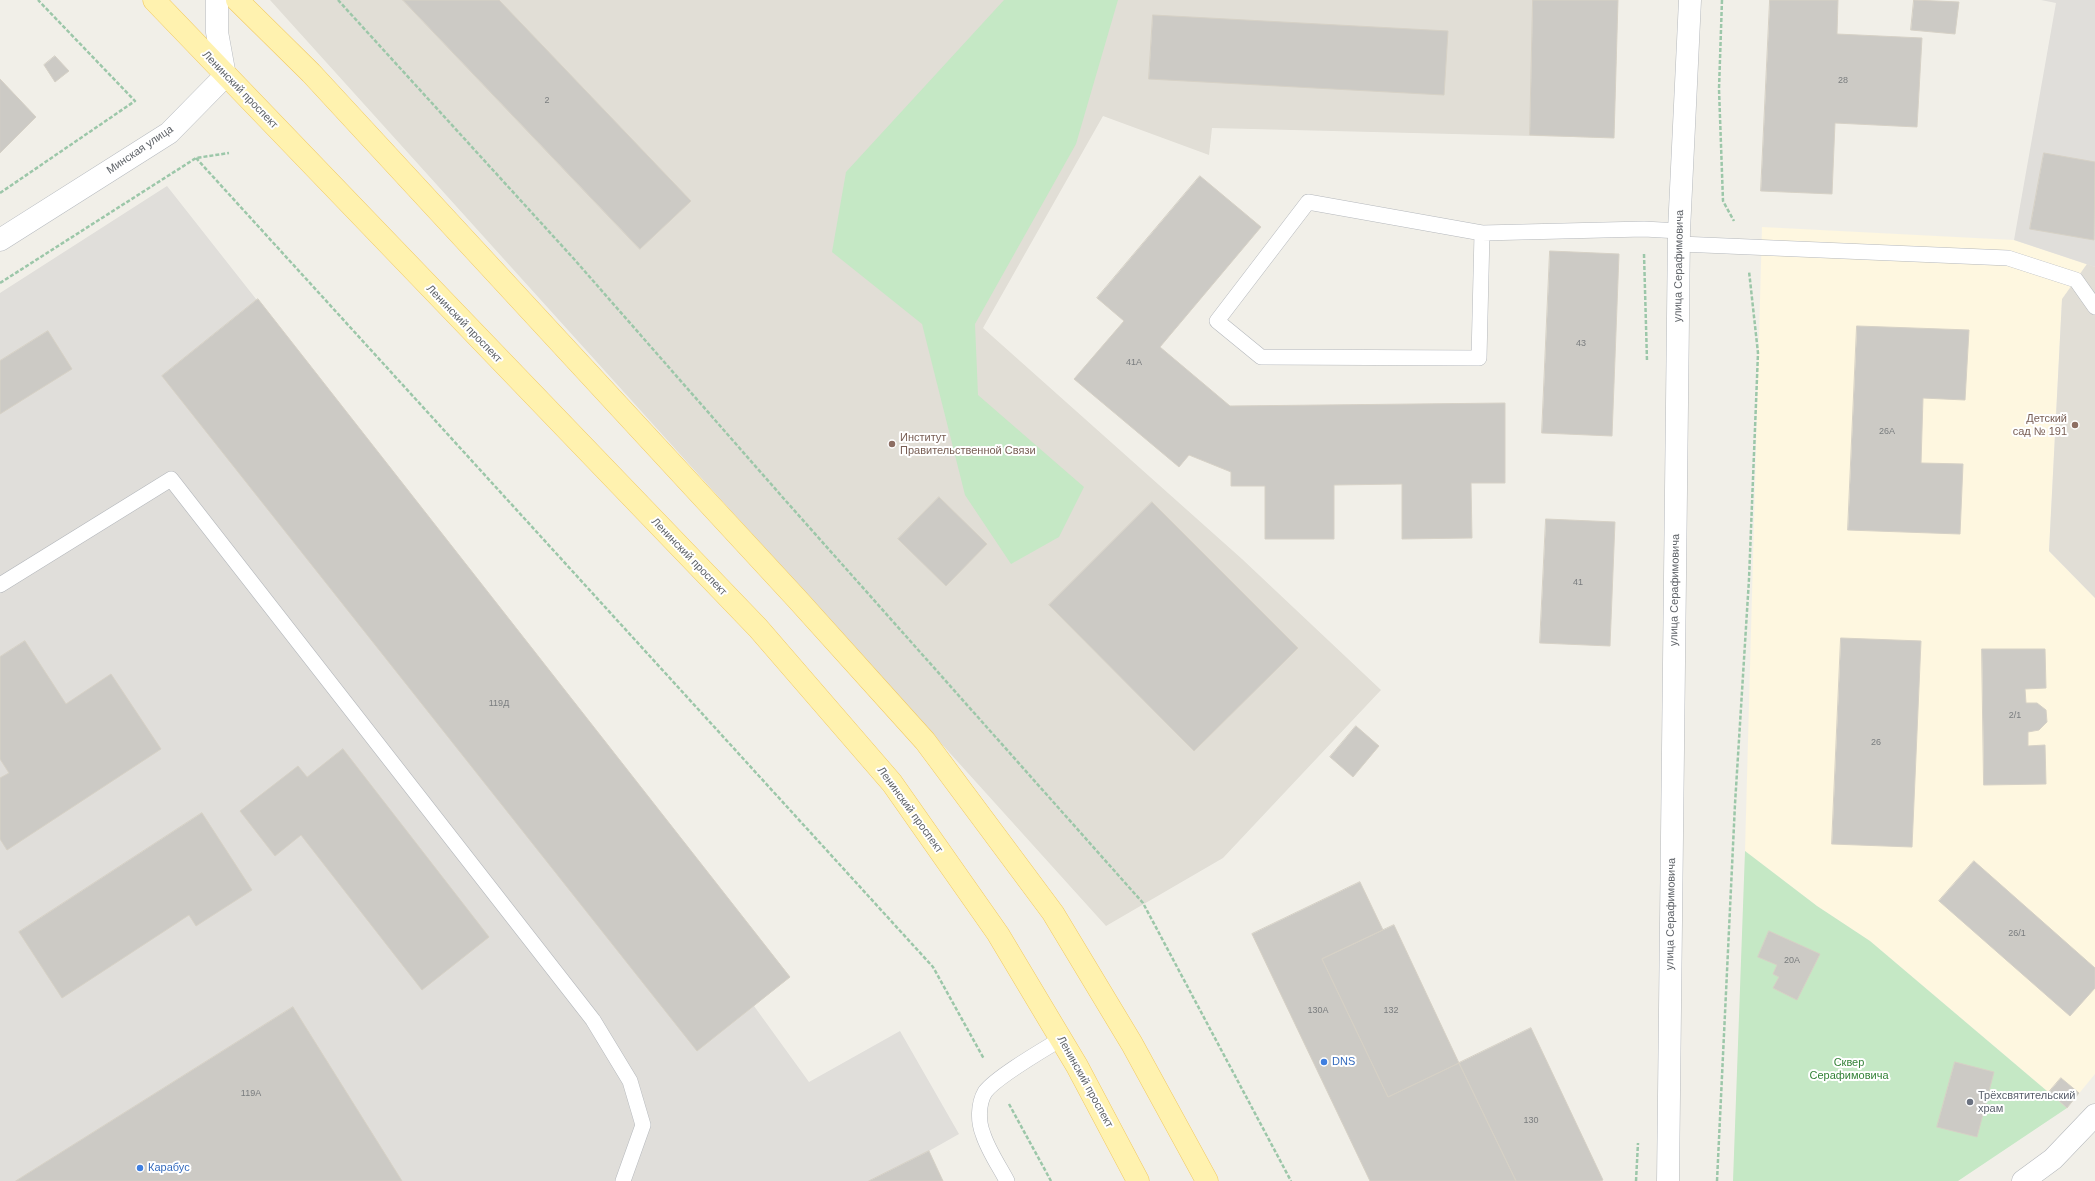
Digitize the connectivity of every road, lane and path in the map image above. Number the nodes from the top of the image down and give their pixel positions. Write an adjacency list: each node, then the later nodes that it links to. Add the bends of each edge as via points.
1 (38, 0): 11 (path, via 135,101)
2 (154, 0): 8 (main road, Ленинский проспект)
3 (217, 0): 8 (street, via 217,32)
4 (237, 0): 26 (main road, via 316,78 925,741 1053,913 1132,1044)
5 (338, 0): 27 (path, via 574,259 1143,903)
6 (1690, 0): 13 (street, улица Серафимовича)
7 (1722, 0): 15 (path, via 1719,88 1723,201)
8 (225, 76): 14 (street, Минская улица, via 169,133); 19 (main road, Ленинский проспект, via 758,628 892,783 998,934)
9 (229, 153): 10 (path)
10 (196, 158): 16 (path); 20 (path, via 933,967)
11 (0, 193)
12 (1482, 234): 12 (lane, via 1308,202 1217,321 1261,357 1479,358); 13 (lane, via 1644,229)
13 (1679, 237): 15 (lane); 28 (street, улица Серафимовича)
14 (0, 240)
15 (1747, 246): 17 (lane, via 2008,258 2076,280); 29 (path, via 1758,353 1749,579 1735,804)
16 (0, 283)
17 (2095, 307)
18 (0, 585): 22 (lane, via 171,479 593,1020 630,1081 643,1126)
19 (1061, 1039): 20 (lane); 25 (main road, Ленинский проспект)
20 (996, 1082): 23 (lane, via 985,1093 980,1106 980,1120 983,1135); 24 (path)
21 (2095, 1115): 30 (street, via 2053,1159)
22 (623, 1181)
23 (1007, 1181)
24 (1051, 1181)
25 (1138, 1181)
26 (1208, 1181)
27 (1291, 1181)
28 (1668, 1181)
29 (1717, 1181)
30 (2023, 1181)

